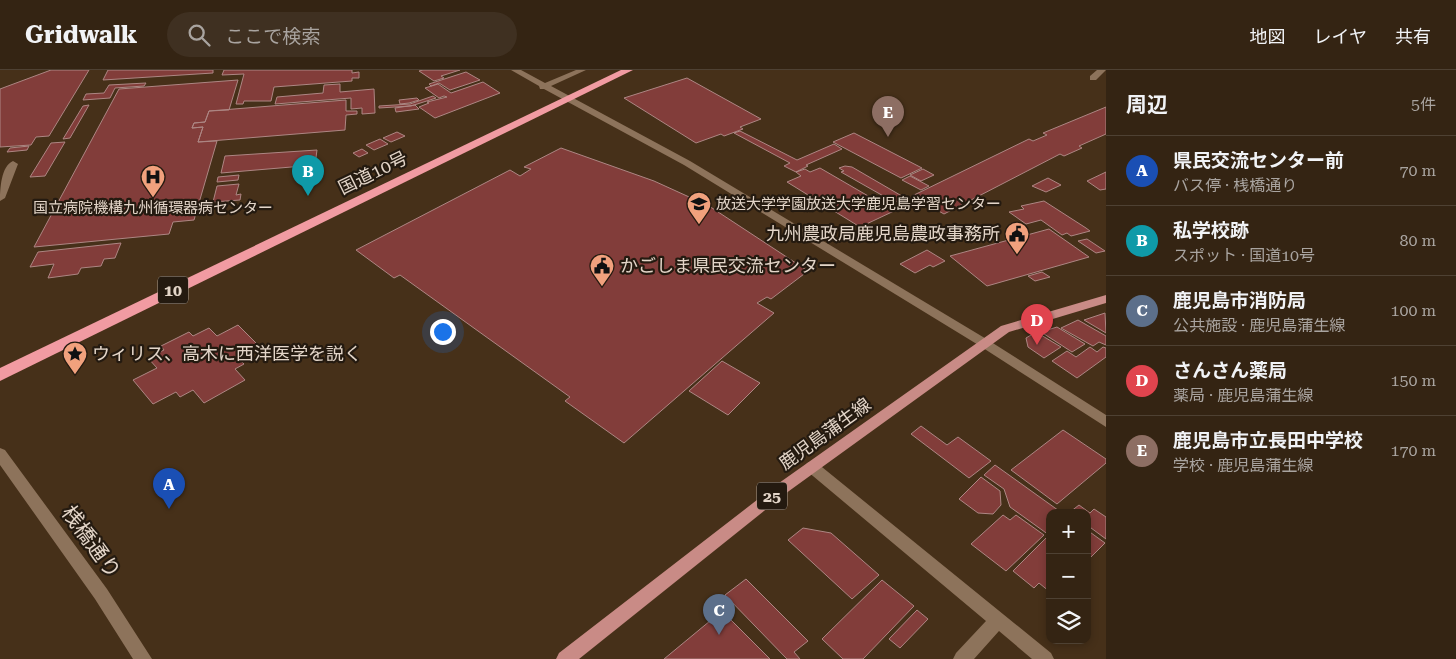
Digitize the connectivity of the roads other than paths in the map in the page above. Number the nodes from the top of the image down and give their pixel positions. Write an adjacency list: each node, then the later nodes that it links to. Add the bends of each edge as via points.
1 (515, 70): 6 (street)
2 (582, 70): 6 (street)
3 (628, 70): 7 (highway, 国道10号 / 10)
4 (1102, 70): 5 (street)
5 (1093, 78)
6 (543, 87): 7 (street)
7 (569, 99): 11 (street, via 687,163); 12 (highway, 国道10号 / 10)
8 (13, 164): 9 (street)
9 (0, 198)
10 (1106, 299): 11 (main road, 鹿児島蒲生線 / 25, via 1005,329)
11 (984, 343): 13 (street); 15 (main road, 鹿児島蒲生線 / 25)
12 (0, 375)
13 (1106, 422)
14 (0, 454): 17 (street, 桟橋通り)
15 (812, 467): 16 (street); 18 (main road, 鹿児島蒲生線 / 25)
16 (997, 621): 19 (street); 20 (street)
17 (144, 659)
18 (565, 659)
19 (962, 659)
20 (1045, 659)

